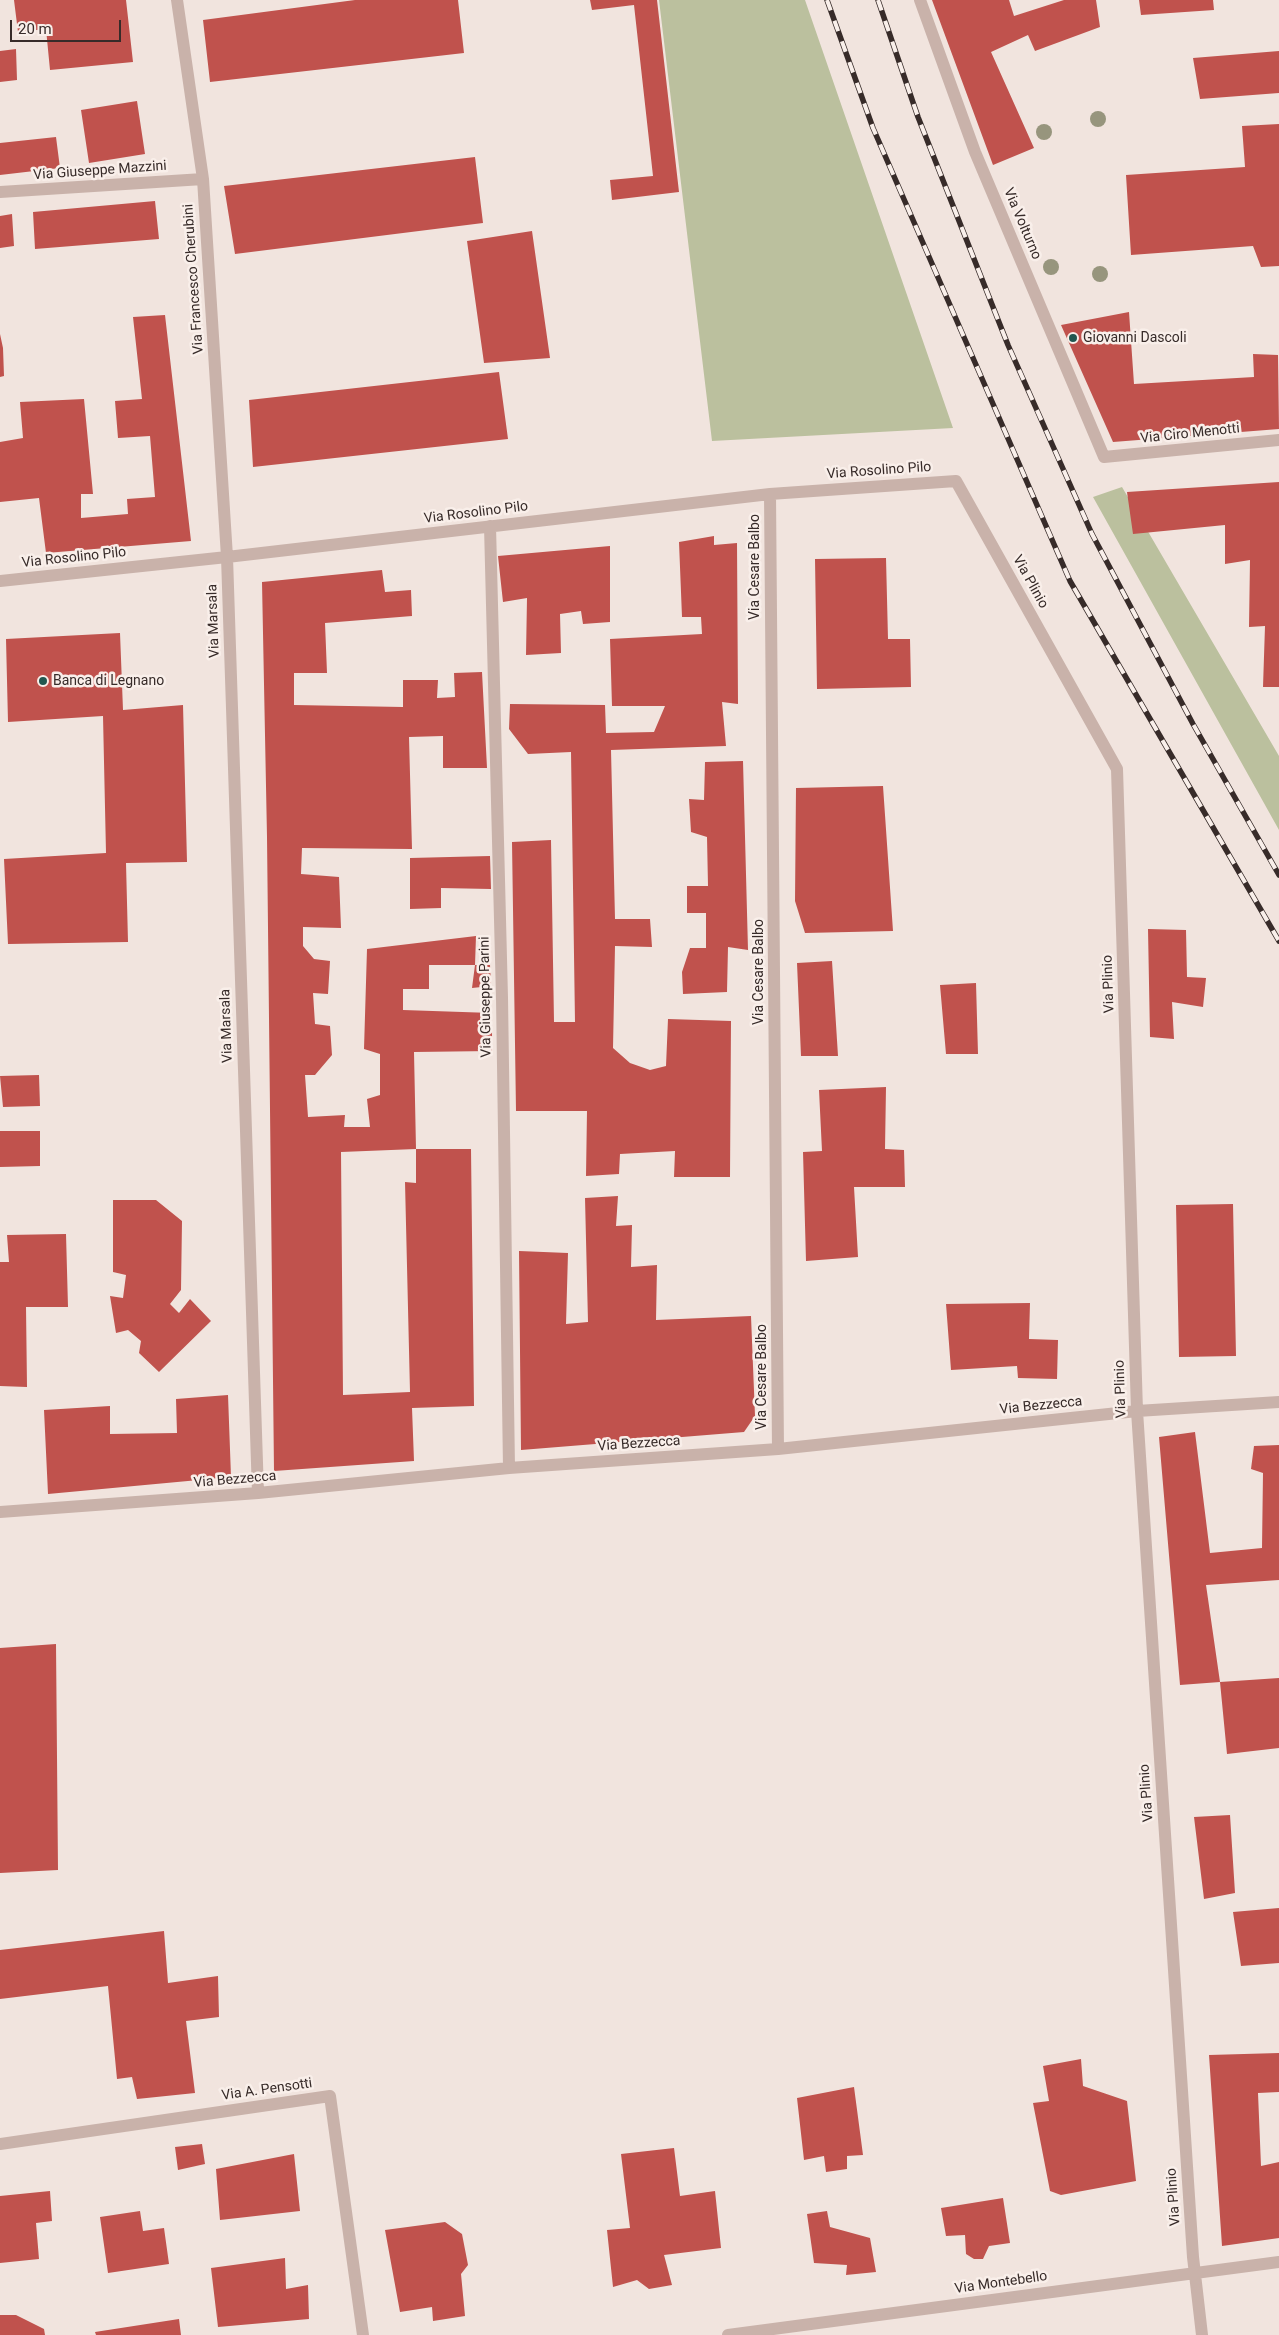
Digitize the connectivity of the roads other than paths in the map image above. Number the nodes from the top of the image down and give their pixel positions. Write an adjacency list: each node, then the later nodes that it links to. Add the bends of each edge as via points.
1 (177, 0): 3 (street, Via Francesco Cherubini)
2 (920, 0): 6 (street, Via Volturno, via 975,152)
3 (203, 179): 4 (street, Via Giuseppe Mazzini); 10 (street, Via Francesco Cherubini)
4 (0, 192)
5 (1279, 440): 6 (street, Via Ciro Menotti)
6 (1104, 457)
7 (956, 481): 8 (street, Via Rosolino Pilo); 13 (street, Via Plinio, via 1117,769)
8 (770, 494): 9 (street, Via Rosolino Pilo); 14 (street, Via Cesare Balbo)
9 (490, 526): 10 (street, Via Rosolino Pilo); 15 (street, Via Giuseppe Parini)
10 (227, 557): 11 (street, Via Rosolino Pilo); 16 (street, Via Marsala)
11 (0, 581)
12 (1279, 1402): 13 (street, Via Bezzecca)
13 (1137, 1411): 14 (street, Via Bezzecca); 20 (street, Via Plinio)
14 (778, 1449): 15 (street, Via Bezzecca)
15 (509, 1468): 16 (street, Via Bezzecca)
16 (258, 1494): 17 (street, Via Bezzecca)
17 (0, 1512)
18 (0, 2144): 21 (street, Via A. Pensotti, via 330,2096)
19 (1279, 2262): 20 (street, Via Montebello)
20 (1194, 2272): 22 (street, Via Montebello); 23 (street, Via Plinio)
21 (363, 2335)
22 (728, 2335)
23 (1202, 2335)

